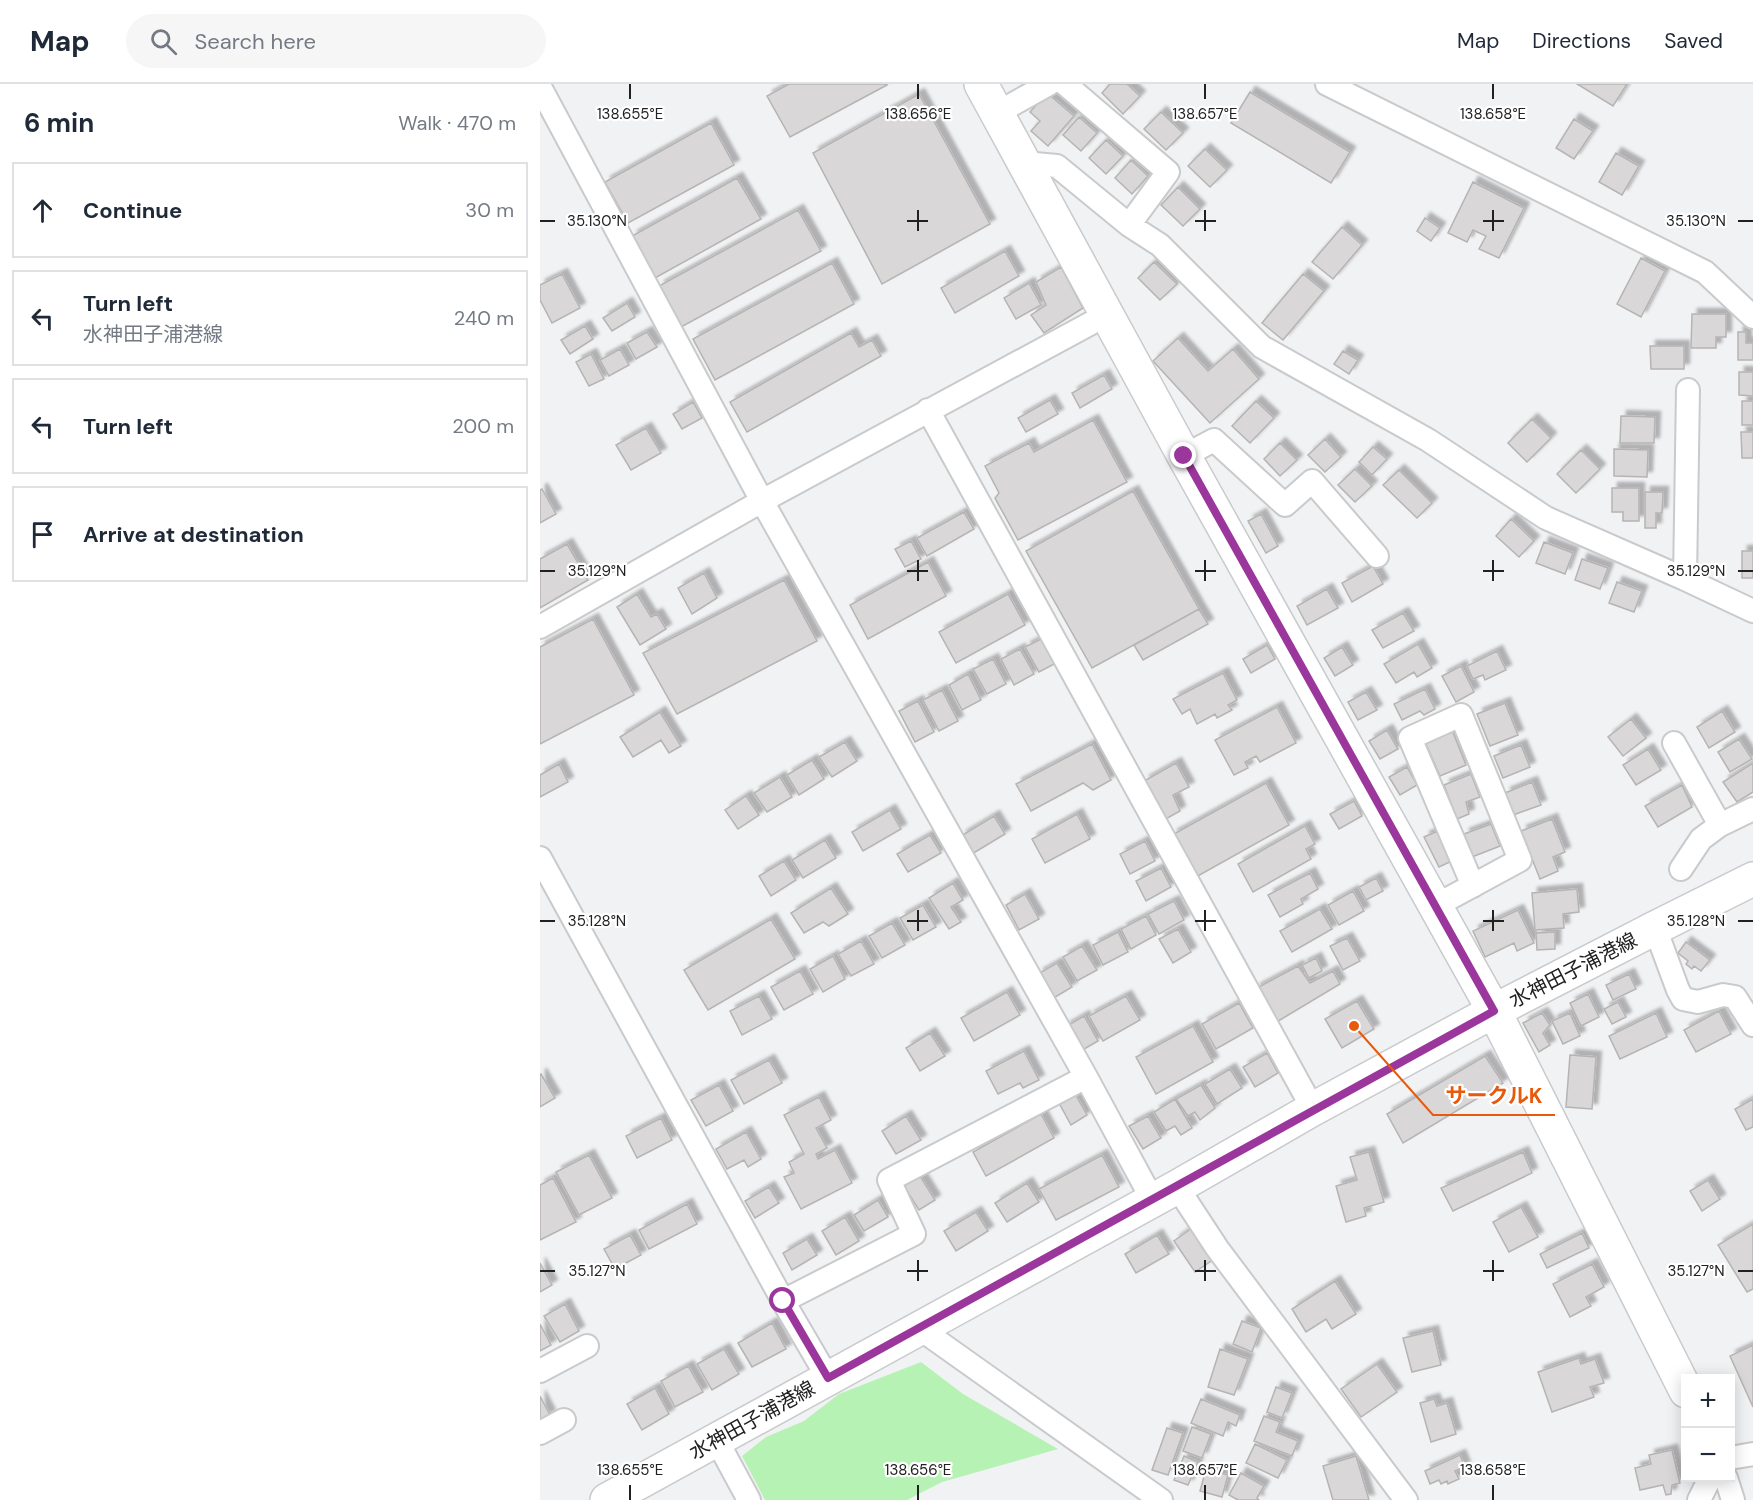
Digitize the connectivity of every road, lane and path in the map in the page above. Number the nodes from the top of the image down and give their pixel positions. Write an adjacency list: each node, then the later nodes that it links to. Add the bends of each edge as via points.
1 (981, 84): 6 (street)
2 (1049, 84): 6 (street)
3 (1065, 84): 8 (street, via 1168,172)
4 (1327, 84): 10 (street, via 1705,272)
5 (540, 87): 14 (street)
6 (997, 113): 7 (street)
7 (1024, 163): 8 (street, via 1057,166); 9 (street)
8 (1129, 225): 16 (street, via 1160,245 1262,347 1428,440 1546,518)
9 (1106, 315): 12 (street); 13 (street)
10 (1753, 317)
11 (1688, 390): 16 (street)
12 (928, 410): 14 (street); 31 (street)
13 (1184, 456): 15 (street, via 1214,440 1284,505 1312,481); 26 (street)
14 (762, 501): 18 (street); 30 (street)
15 (1377, 556)
16 (1685, 579): 17 (street)
17 (1753, 611)
18 (540, 627)
19 (1674, 743): 21 (street)
20 (1753, 809): 21 (street)
21 (1720, 825): 23 (street, via 1701,838)
22 (540, 858): 33 (street)
23 (1681, 869)
24 (1753, 879): 27 (street, 水神田子浦港線)
25 (1473, 886): 25 (street, via 1410,738 1461,715 1520,860); 26 (street)
26 (1435, 906): 28 (street)
27 (1655, 928): 28 (street, 水神田子浦港線); 29 (street, via 1683,999 1698,1002 1723,995 1736,998)
28 (1494, 1011): 31 (street, 水神田子浦港線); 38 (street)
29 (1753, 1025)
30 (1086, 1077): 32 (street); 33 (street, via 889,1180 914,1234)
31 (1313, 1110): 32 (street, 水神田子浦港線)
32 (1165, 1193): 34 (street, 水神田子浦港線); 49 (street, via 1218,1248)
33 (783, 1301): 37 (street)
34 (919, 1328): 37 (street, 水神田子浦港線); 48 (street)
35 (587, 1346): 36 (street)
36 (540, 1371)
37 (828, 1378): 41 (street, 水神田子浦港線)
38 (1681, 1381)
39 (564, 1420): 40 (street)
40 (540, 1433)
41 (717, 1439): 46 (street, 水神田子浦港線); 47 (street)
42 (1753, 1454): 43 (street)
43 (1735, 1457)
44 (1708, 1482): 50 (street)
45 (1727, 1482): 51 (street)
46 (607, 1500)
47 (749, 1500)
48 (1161, 1500)
49 (1406, 1500)
50 (1699, 1500)
51 (1733, 1500)

